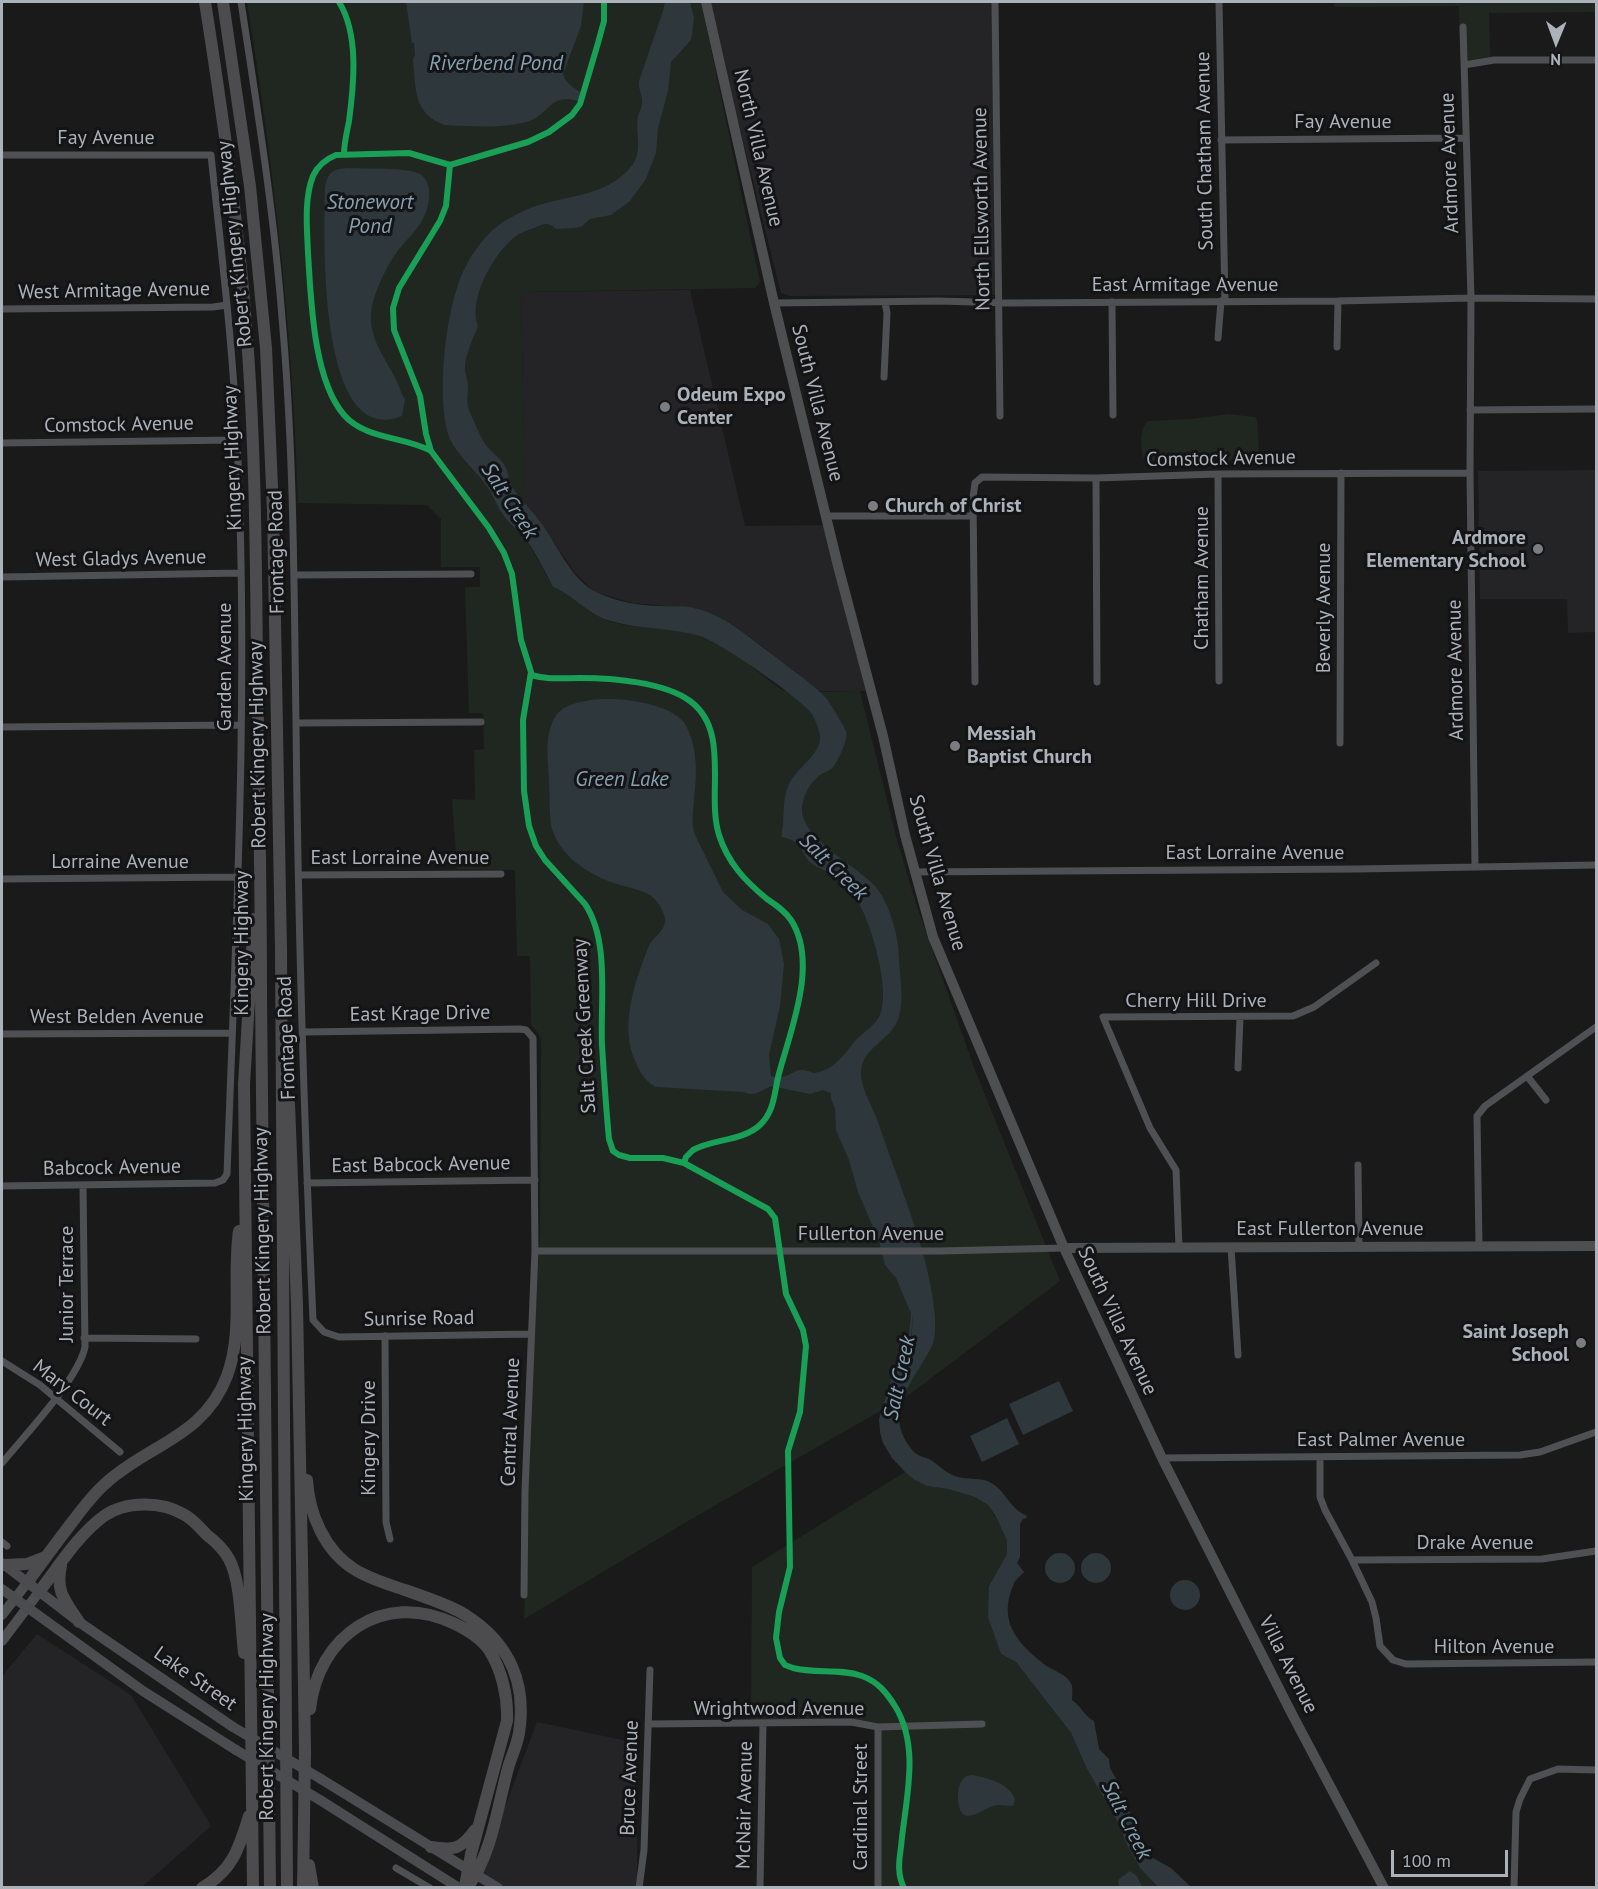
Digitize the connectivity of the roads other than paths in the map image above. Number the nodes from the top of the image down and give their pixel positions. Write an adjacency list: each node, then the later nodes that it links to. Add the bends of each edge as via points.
1 (206, 2): 51 (highway, Kingery Highway, via 243,291 256,528)
2 (223, 2): 59 (highway, Robert Kingery Highway, via 250,186 266,348)
3 (241, 2): 41 (street, Frontage Road, via 265,157 282,317 291,445)
4 (706, 2): 21 (main road, North Villa Avenue)
5 (995, 2): 19 (street, North Ellsworth Avenue)
6 (1220, 2): 11 (street, South Chatham Avenue)
7 (1462, 27): 9 (street, Ardmore Avenue)
8 (1596, 60): 9 (street, via 1494,60)
9 (1464, 65): 10 (street, Ardmore Avenue)
10 (1466, 138): 11 (street, Fay Avenue); 14 (street, Ardmore Avenue)
11 (1221, 140): 16 (street, South Chatham Avenue)
12 (211, 154): 13 (street, Fay Avenue); 22 (street, Garden Avenue)
13 (2, 155)
14 (1471, 298): 15 (street, East Armitage Avenue); 17 (street, East Armitage Avenue); 28 (street, Ardmore Avenue)
15 (1596, 299)
16 (1223, 301): 17 (street, East Armitage Avenue); 20 (street, East Armitage Avenue); 24 (street, South Chatham Avenue)
17 (1338, 301): 25 (street)
18 (885, 302): 19 (street, East Armitage Avenue); 21 (street, East Armitage Avenue); 26 (street)
19 (998, 302): 20 (street, East Armitage Avenue); 30 (street, North Ellsworth Avenue)
20 (1112, 302): 29 (street)
21 (774, 303): 37 (main road, South Villa Avenue)
22 (227, 305): 23 (street, West Armitage Avenue); 31 (street, Garden Avenue)
23 (2, 309)
24 (1218, 338)
25 (1337, 347)
26 (884, 377)
27 (1596, 409): 28 (street)
28 (1470, 410): 34 (street, Ardmore Avenue)
29 (1113, 415)
30 (1000, 416)
31 (237, 440): 32 (street, Comstock Avenue); 39 (street, Garden Avenue)
32 (2, 443)
33 (1341, 473): 34 (street, Comstock Avenue); 35 (street, Comstock Avenue); 50 (street, Beverly Avenue)
34 (1470, 473): 53 (street, Ardmore Avenue)
35 (1218, 474): 36 (street, Comstock Avenue); 44 (street, Chatham Avenue)
36 (1096, 478): 38 (street, Comstock Avenue, via 982,477 975,483); 43 (street)
37 (826, 516): 38 (street); 54 (main road, South Villa Avenue)
38 (973, 516): 45 (street)
39 (241, 573): 42 (street, West Gladys Avenue); 48 (street, Garden Avenue)
40 (471, 574): 41 (street)
41 (294, 575): 47 (street, Frontage Road)
42 (2, 577)
43 (1097, 681)
44 (1220, 681)
45 (975, 682)
46 (481, 722): 47 (street)
47 (296, 723): 56 (street, Frontage Road)
48 (242, 725): 49 (street); 57 (street, Garden Avenue)
49 (2, 727)
50 (1340, 743)
51 (260, 804): 74 (highway, via 244,1084); 130 (highway, Kingery Highway)
52 (1596, 865): 53 (street, East Lorraine Avenue)
53 (1475, 866): 54 (street, East Lorraine Avenue)
54 (914, 872): 82 (main road, South Villa Avenue, via 933,937)
55 (501, 874): 56 (street, East Lorraine Avenue)
56 (299, 875): 63 (street, Frontage Road)
57 (238, 877): 58 (street, Lorraine Avenue); 64 (street, Garden Avenue)
58 (2, 879)
59 (281, 950): 84 (highway); 131 (highway, Robert Kingery Highway)
60 (1377, 963): 61 (street, Cherry Hill Drive, via 1314,1007 1293,1016)
61 (1240, 1017): 67 (street); 79 (street, Cherry Hill Drive, via 1103,1017 1150,1128 1176,1170)
62 (1596, 1027): 68 (street)
63 (303, 1032): 66 (street, East Krage Drive, via 520,1029); 73 (street, Frontage Road)
64 (232, 1033): 65 (street, West Belden Avenue); 71 (street, Garden Avenue, via 227,1174)
65 (2, 1034)
66 (533, 1038): 72 (street, Central Avenue)
67 (1238, 1068)
68 (1527, 1076): 69 (street); 77 (street, via 1477,1116)
69 (1546, 1100)
70 (1358, 1165): 81 (street)
71 (223, 1180): 76 (street, Babcock Avenue)
72 (534, 1180): 73 (street, East Babcock Avenue); 83 (street, Central Avenue)
73 (307, 1183): 85 (street, Frontage Road)
74 (245, 1185): 100 (highway, via 237,1248 234,1347 227,1376 216,1398 203,1416 184,1431 120,1470 97,1491); 115 (highway)
75 (2, 1186): 76 (street, Babcock Avenue)
76 (83, 1186): 88 (street, Junior Terrace)
77 (1479, 1246): 78 (main road, East Fullerton Avenue); 81 (main road, East Fullerton Avenue)
78 (1596, 1246)
79 (1179, 1247): 80 (main road, East Fullerton Avenue); 82 (main road, East Fullerton Avenue)
80 (1231, 1247): 81 (main road, East Fullerton Avenue); 90 (street)
81 (1359, 1247)
82 (1064, 1248): 83 (street, Fullerton Avenue); 96 (main road, South Villa Avenue)
83 (535, 1251): 86 (street, Central Avenue)
84 (297, 1305): 120 (highway); 127 (highway, via 308,1489 324,1536 336,1554 355,1570 466,1615 496,1638 512,1662 520,1706 519,1734 486,1848)
85 (313, 1320): 87 (street, Sunrise Road, via 324,1332 339,1337)
86 (531, 1334): 87 (street, Sunrise Road); 107 (street, Central Avenue)
87 (385, 1336): 98 (street, Kingery Drive, via 386,1522)
88 (84, 1338): 89 (street); 92 (street, Junior Terrace, via 83,1356)
89 (195, 1338)
90 (1238, 1355)
91 (2, 1361): 92 (street, Mary Court)
92 (55, 1399): 94 (street, Mary Court); 97 (street, Junior Terrace)
93 (1596, 1432): 95 (street, East Palmer Avenue, via 1520,1455)
94 (120, 1452)
95 (1320, 1457): 96 (street, East Palmer Avenue); 101 (street, via 1320,1497)
96 (1162, 1458): 141 (main road, Villa Avenue)
97 (2, 1463)
98 (390, 1539)
99 (1596, 1551): 101 (street, Drake Avenue, via 1542,1559)
100 (45, 1557): 103 (highway, via 27,1564); 104 (highway)
101 (1352, 1560): 113 (street, Hilton Avenue, via 1372,1602 1380,1646 1393,1660 1406,1664)
102 (62, 1563): 106 (highway); 111 (highway, via 58,1584); 115 (highway, via 84,1533 106,1515 127,1506 153,1505 185,1514 228,1558 235,1576)
103 (3, 1564): 104 (main road, Lake Street)
104 (27, 1583): 106 (main road, Lake Street); 108 (main road)
105 (2, 1589): 108 (main road, Lake Street)
106 (39, 1592): 109 (main road); 111 (main road, Lake Street)
107 (524, 1594)
108 (14, 1599): 109 (main road, Lake Street); 110 (main road)
109 (27, 1609): 112 (main road); 135 (main road, Lake Street, bridge, via 143,1691)
110 (2, 1615)
111 (79, 1622): 125 (main road, Lake Street, bridge, via 233,1727)
112 (2, 1641)
113 (1596, 1662)
114 (650, 1670): 116 (street, Bruce Avenue)
115 (252, 1714): 122 (highway)
116 (648, 1724): 117 (street, Wrightwood Avenue); 138 (street, Bruce Avenue)
117 (763, 1724): 119 (street, Wrightwood Avenue, via 852,1722); 139 (street, McNair Avenue)
118 (982, 1724): 119 (street, Wrightwood Avenue)
119 (878, 1727): 140 (street, Cardinal Street)
120 (305, 1752): 123 (highway, via 315,1681 338,1641 368,1621 389,1614 409,1611 441,1617 468,1629 489,1649 502,1676 507,1721); 124 (highway)
121 (1596, 1770): 142 (street, via 1558,1769 1530,1779 1516,1812)
122 (252, 1806): 128 (highway, via 235,1856 218,1877); 129 (highway)
123 (480, 1824): 125 (highway, via 459,1847); 127 (highway)
124 (303, 1827): 132 (highway); 133 (highway)
125 (431, 1847): 127 (main road, Lake Street)
126 (396, 1868): 134 (street)
127 (473, 1872): 136 (highway); 137 (main road, Lake Street)
128 (202, 1887)
129 (254, 1887)
130 (270, 1887)
131 (287, 1887)
132 (303, 1887)
133 (312, 1887)
134 (429, 1887)
135 (459, 1887)
136 (466, 1887)
137 (498, 1887)
138 (639, 1887)
139 (760, 1887)
140 (878, 1887)
141 (1384, 1887)
142 (1514, 1887)

